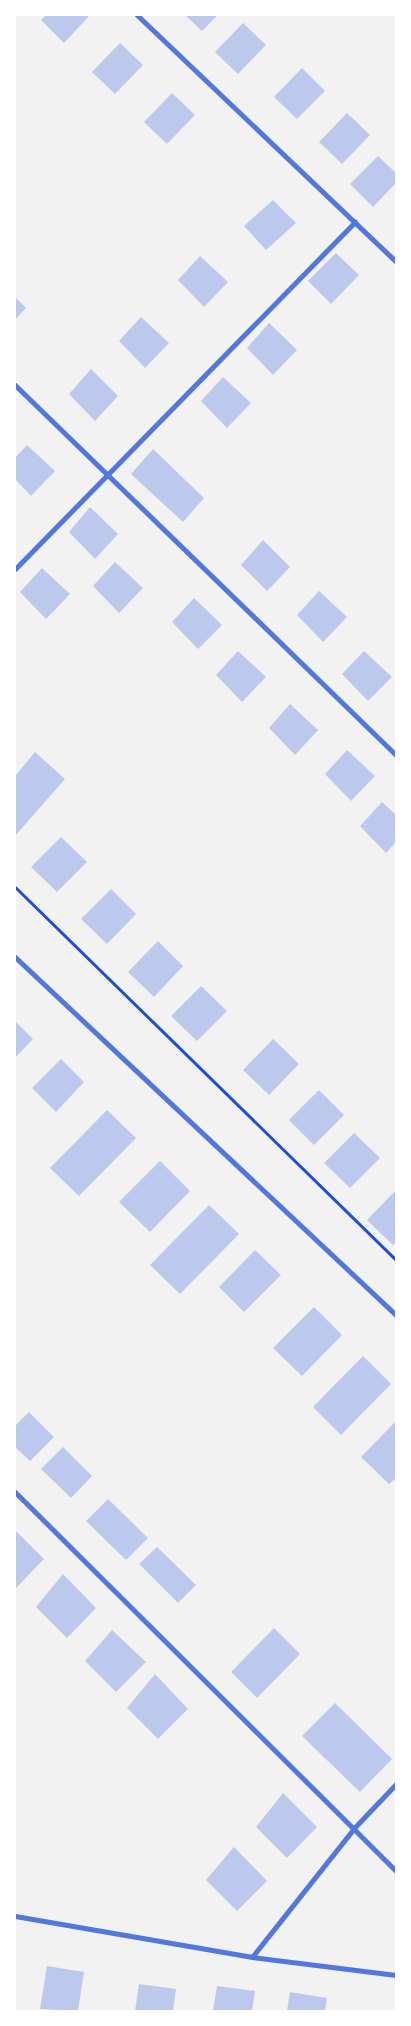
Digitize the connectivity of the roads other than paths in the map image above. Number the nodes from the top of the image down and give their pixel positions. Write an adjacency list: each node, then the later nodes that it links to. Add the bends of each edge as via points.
1 (137, 15): 2 (street)
2 (355, 222): 3 (street); 5 (street)
3 (396, 262)
4 (15, 385): 5 (street)
5 (109, 476): 6 (street); 7 (street)
6 (15, 569)
7 (396, 754)
8 (15, 957): 9 (street)
9 (396, 1315)
10 (15, 1492): 12 (street)
11 (396, 1784): 12 (street)
12 (355, 1827): 13 (street); 15 (street)
13 (396, 1871)
14 (15, 1916): 15 (street)
15 (252, 1957): 16 (street)
16 (396, 1975)

